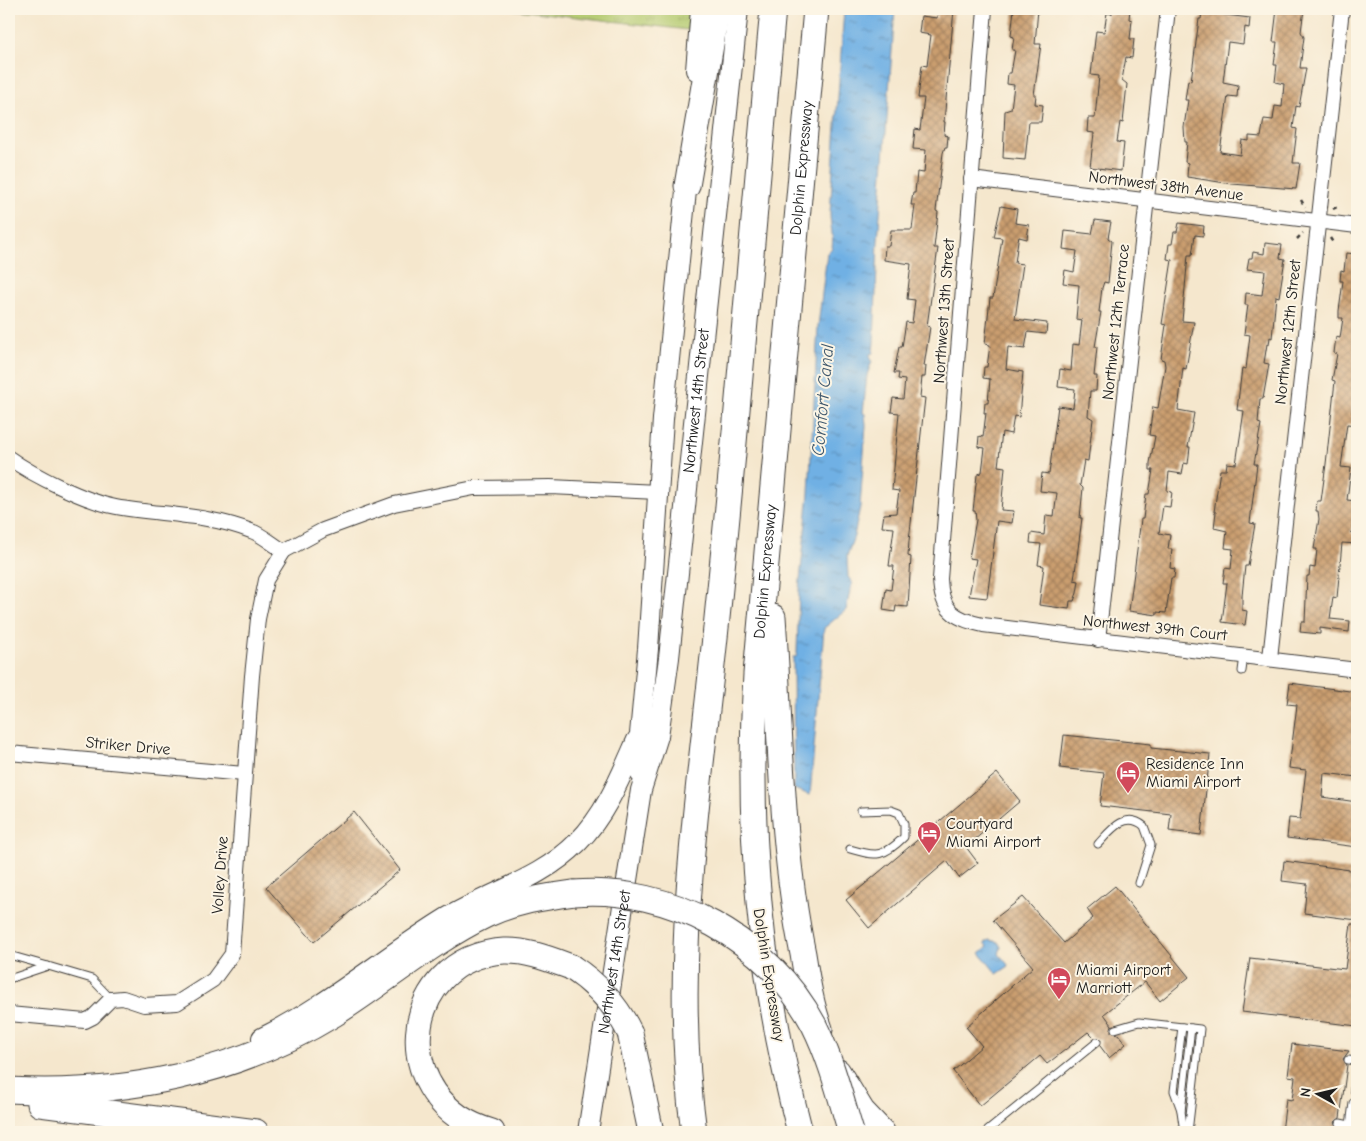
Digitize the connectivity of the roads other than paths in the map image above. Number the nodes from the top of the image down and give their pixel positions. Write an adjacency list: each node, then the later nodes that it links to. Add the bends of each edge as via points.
1 (701, 9): 10 (main road, Northwest 14th Street)
2 (717, 9): 10 (highway)
3 (738, 9): 27 (main road, Northwest 14th Street, via 668,658 658,736)
4 (773, 9): 52 (highway, via 686,929 685,1039)
5 (816, 9): 16 (highway, Dolphin Expressway)
6 (985, 9): 9 (street, Northwest 13th Street)
7 (1168, 9): 11 (street, Northwest 12th Terrace)
8 (1342, 9): 12 (street, Northwest 12th Street)
9 (971, 179): 11 (street, Northwest 38th Avenue); 18 (street, Northwest 13th Street, via 940,579 942,599)
10 (687, 186): 15 (main road, Northwest 14th Street)
11 (1147, 202): 12 (street, Northwest 38th Avenue); 19 (street, Northwest 12th Terrace)
12 (1318, 222): 13 (street, Northwest 38th Avenue); 21 (street, Northwest 12th Street)
13 (1357, 226)
14 (9, 458): 17 (street, via 21,467 114,507 213,521 252,531)
15 (658, 492): 17 (street, via 550,487 474,488 394,504 323,530); 24 (main road, Northwest 14th Street)
16 (768, 539): 57 (highway, Dolphin Expressway, via 754,707 753,848 768,986); 59 (highway, via 784,821 799,937 814,1014 835,1066 859,1106)
17 (284, 552): 26 (street, Volley Drive, via 266,580 258,619)
18 (951, 612): 19 (street, Northwest 39th Court, via 964,620 983,625)
19 (1098, 640): 20 (street, Northwest 39th Court)
20 (1244, 655): 21 (street, Northwest 39th Court); 22 (lane)
21 (1271, 662): 23 (street, Northwest 39th Court)
22 (1242, 670)
23 (1357, 670)
24 (640, 734): 27 (main road, Northwest 14th Street); 44 (main road, via 598,818 578,842 551,865 450,917 278,1030 219,1058)
25 (9, 753): 26 (street, Striker Drive)
26 (244, 774): 35 (street, Volley Drive, via 232,954 214,980 177,1003 144,1005 123,998)
27 (640, 790): 55 (main road, Northwest 14th Street)
28 (861, 811): 30 (lane, via 891,810 899,813 904,824 904,837 883,854 866,854)
29 (1098, 844): 31 (lane, via 1120,823 1133,821 1144,826 1151,845)
30 (850, 849)
31 (1139, 882)
32 (9, 955): 33 (lane)
33 (48, 966): 34 (lane); 35 (lane, via 92,979)
34 (9, 979)
35 (111, 999): 36 (street, via 85,1021)
36 (9, 1014)
37 (1182, 1027): 38 (lane); 39 (lane, via 1139,1022); 49 (lane, via 1174,1091)
38 (1191, 1028): 49 (lane); 62 (lane, via 1200,1029)
39 (1115, 1029)
40 (1097, 1042): 60 (lane)
41 (1348, 1060): 42 (lane)
42 (1357, 1061)
43 (1357, 1068): 46 (lane)
44 (130, 1086): 45 (highway, via 73,1091); 58 (highway, bridge, via 203,1071 274,1047 334,1014 487,914 526,901 574,893 613,894 669,905 716,925 759,956 789,988 813,1024 828,1054)
45 (9, 1090)
46 (1354, 1090)
47 (9, 1098): 53 (highway)
48 (1352, 1103): 51 (lane)
49 (1182, 1111): 61 (lane)
50 (1340, 1123): 51 (lane)
51 (1353, 1125)
52 (693, 1127)
53 (256, 1132)
54 (492, 1132): 56 (highway, bridge, via 473,1126 452,1113 436,1096 421,1068 419,1024 439,984 450,973 469,960 506,951 545,957 570,967 604,994 626,1025 638,1064)
55 (588, 1132)
56 (651, 1132)
57 (800, 1132)
58 (851, 1132)
59 (882, 1132)
60 (986, 1132)
61 (1184, 1132)
62 (1188, 1132)

